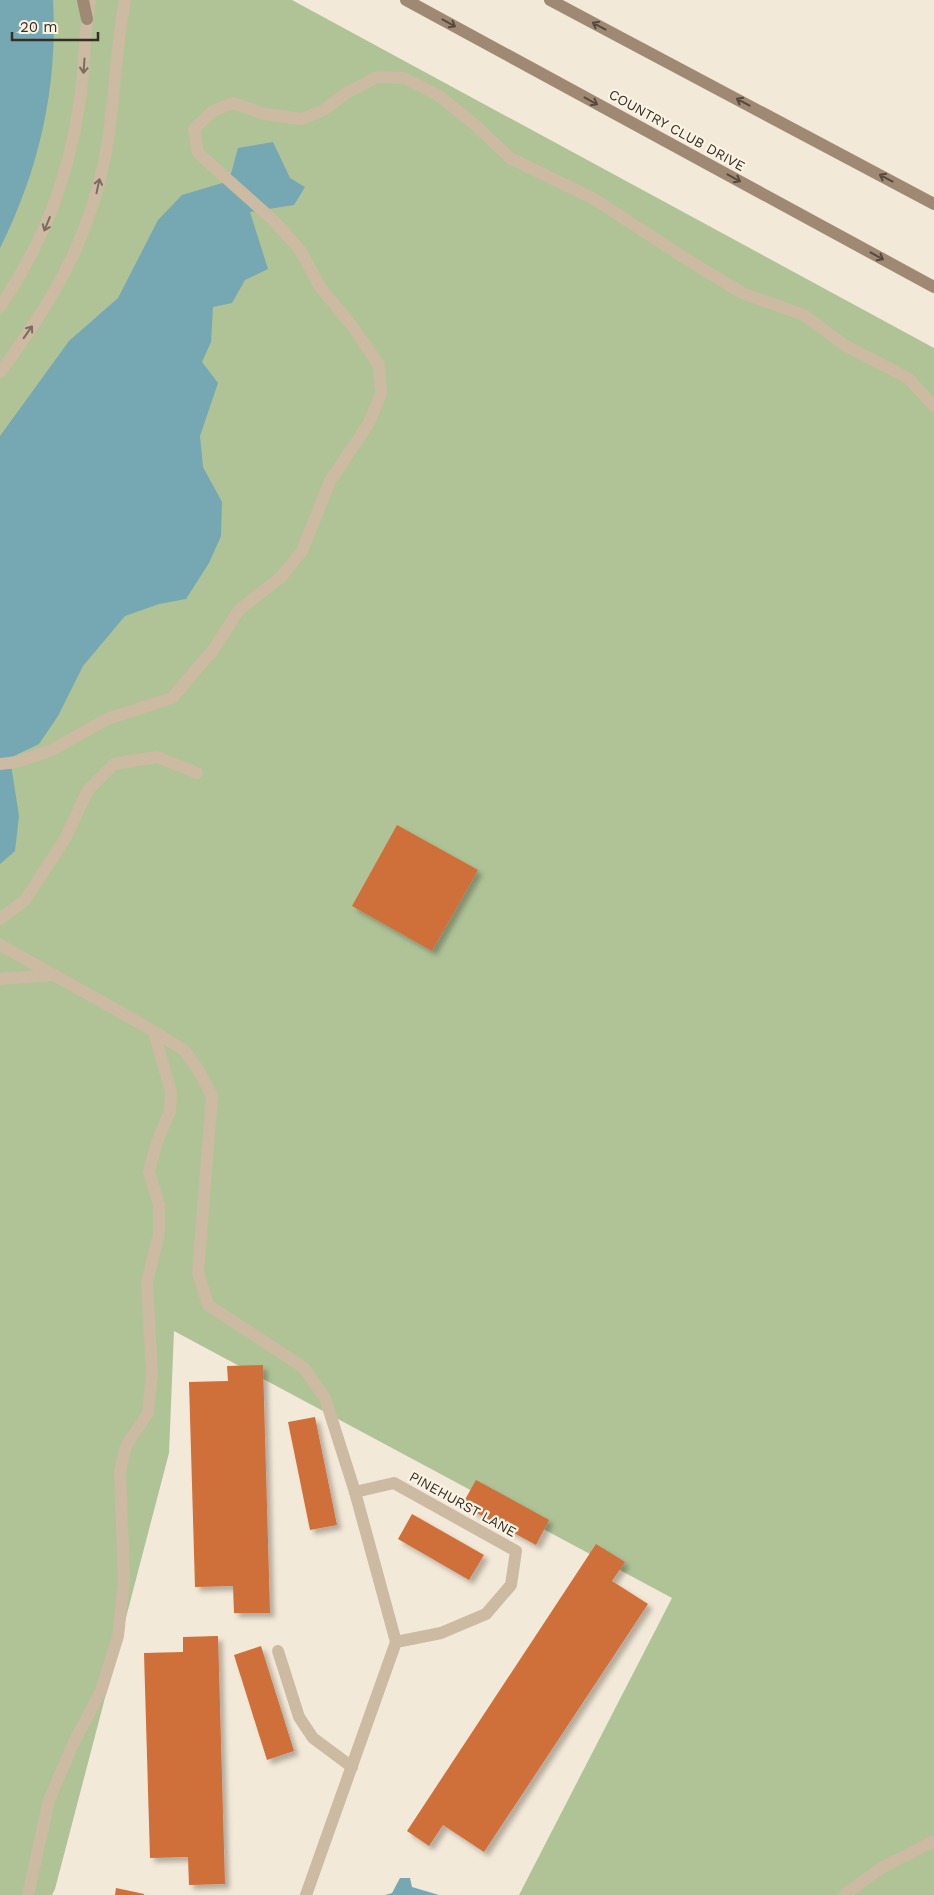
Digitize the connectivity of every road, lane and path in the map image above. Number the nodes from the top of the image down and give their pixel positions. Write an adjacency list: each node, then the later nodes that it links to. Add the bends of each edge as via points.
1 (83, 0): 6 (main road)
2 (90, 0): 6 (street)
3 (125, 0): 10 (street, one-way to 3, via 48,302 76,250 96,197 108,140)
4 (406, 0): 8 (main road, COUNTRY CLUB DRIVE, one-way to 8)
5 (550, 0): 7 (main road, one-way to 5)
6 (87, 19): 9 (street, one-way to 9, via 80,99 64,175 34,252)
7 (932, 199)
8 (934, 287)
9 (0, 307)
10 (0, 372)
11 (934, 406): 12 (street, via 908,378 846,346 804,315 742,293 594,199 510,158 438,94 404,78 377,77 346,93 324,110 302,119 265,114 233,103 213,111 194,129 198,153 272,219 301,252 320,287 353,326 379,365 381,393 369,424 330,481 302,551 281,577 239,610 213,650 172,698 107,718 52,750)
12 (0, 764)
13 (197, 773): 14 (street, via 156,757 114,764 88,790 65,839 25,900)
14 (0, 919)
15 (0, 945): 16 (street)
16 (55, 976): 17 (street); 18 (street)
17 (0, 979)
18 (154, 1032): 19 (street, via 184,1050 212,1096 198,1274 208,1305 303,1367 325,1398); 24 (street, via 171,1092 170,1111 149,1171 159,1205 159,1234 148,1282 152,1374 148,1413 126,1446 120,1472 124,1580 118,1636 101,1691 49,1800)
19 (355, 1492): 20 (street); 20 (street, PINEHURST LANE, via 394,1483 516,1551 511,1585 486,1614 441,1633)
20 (396, 1642): 22 (street)
21 (278, 1651): 22 (street, via 299,1717 313,1738)
22 (352, 1767): 25 (street)
23 (934, 1841): 26 (street, via 881,1868)
24 (28, 1895)
25 (306, 1895)
26 (844, 1895)

